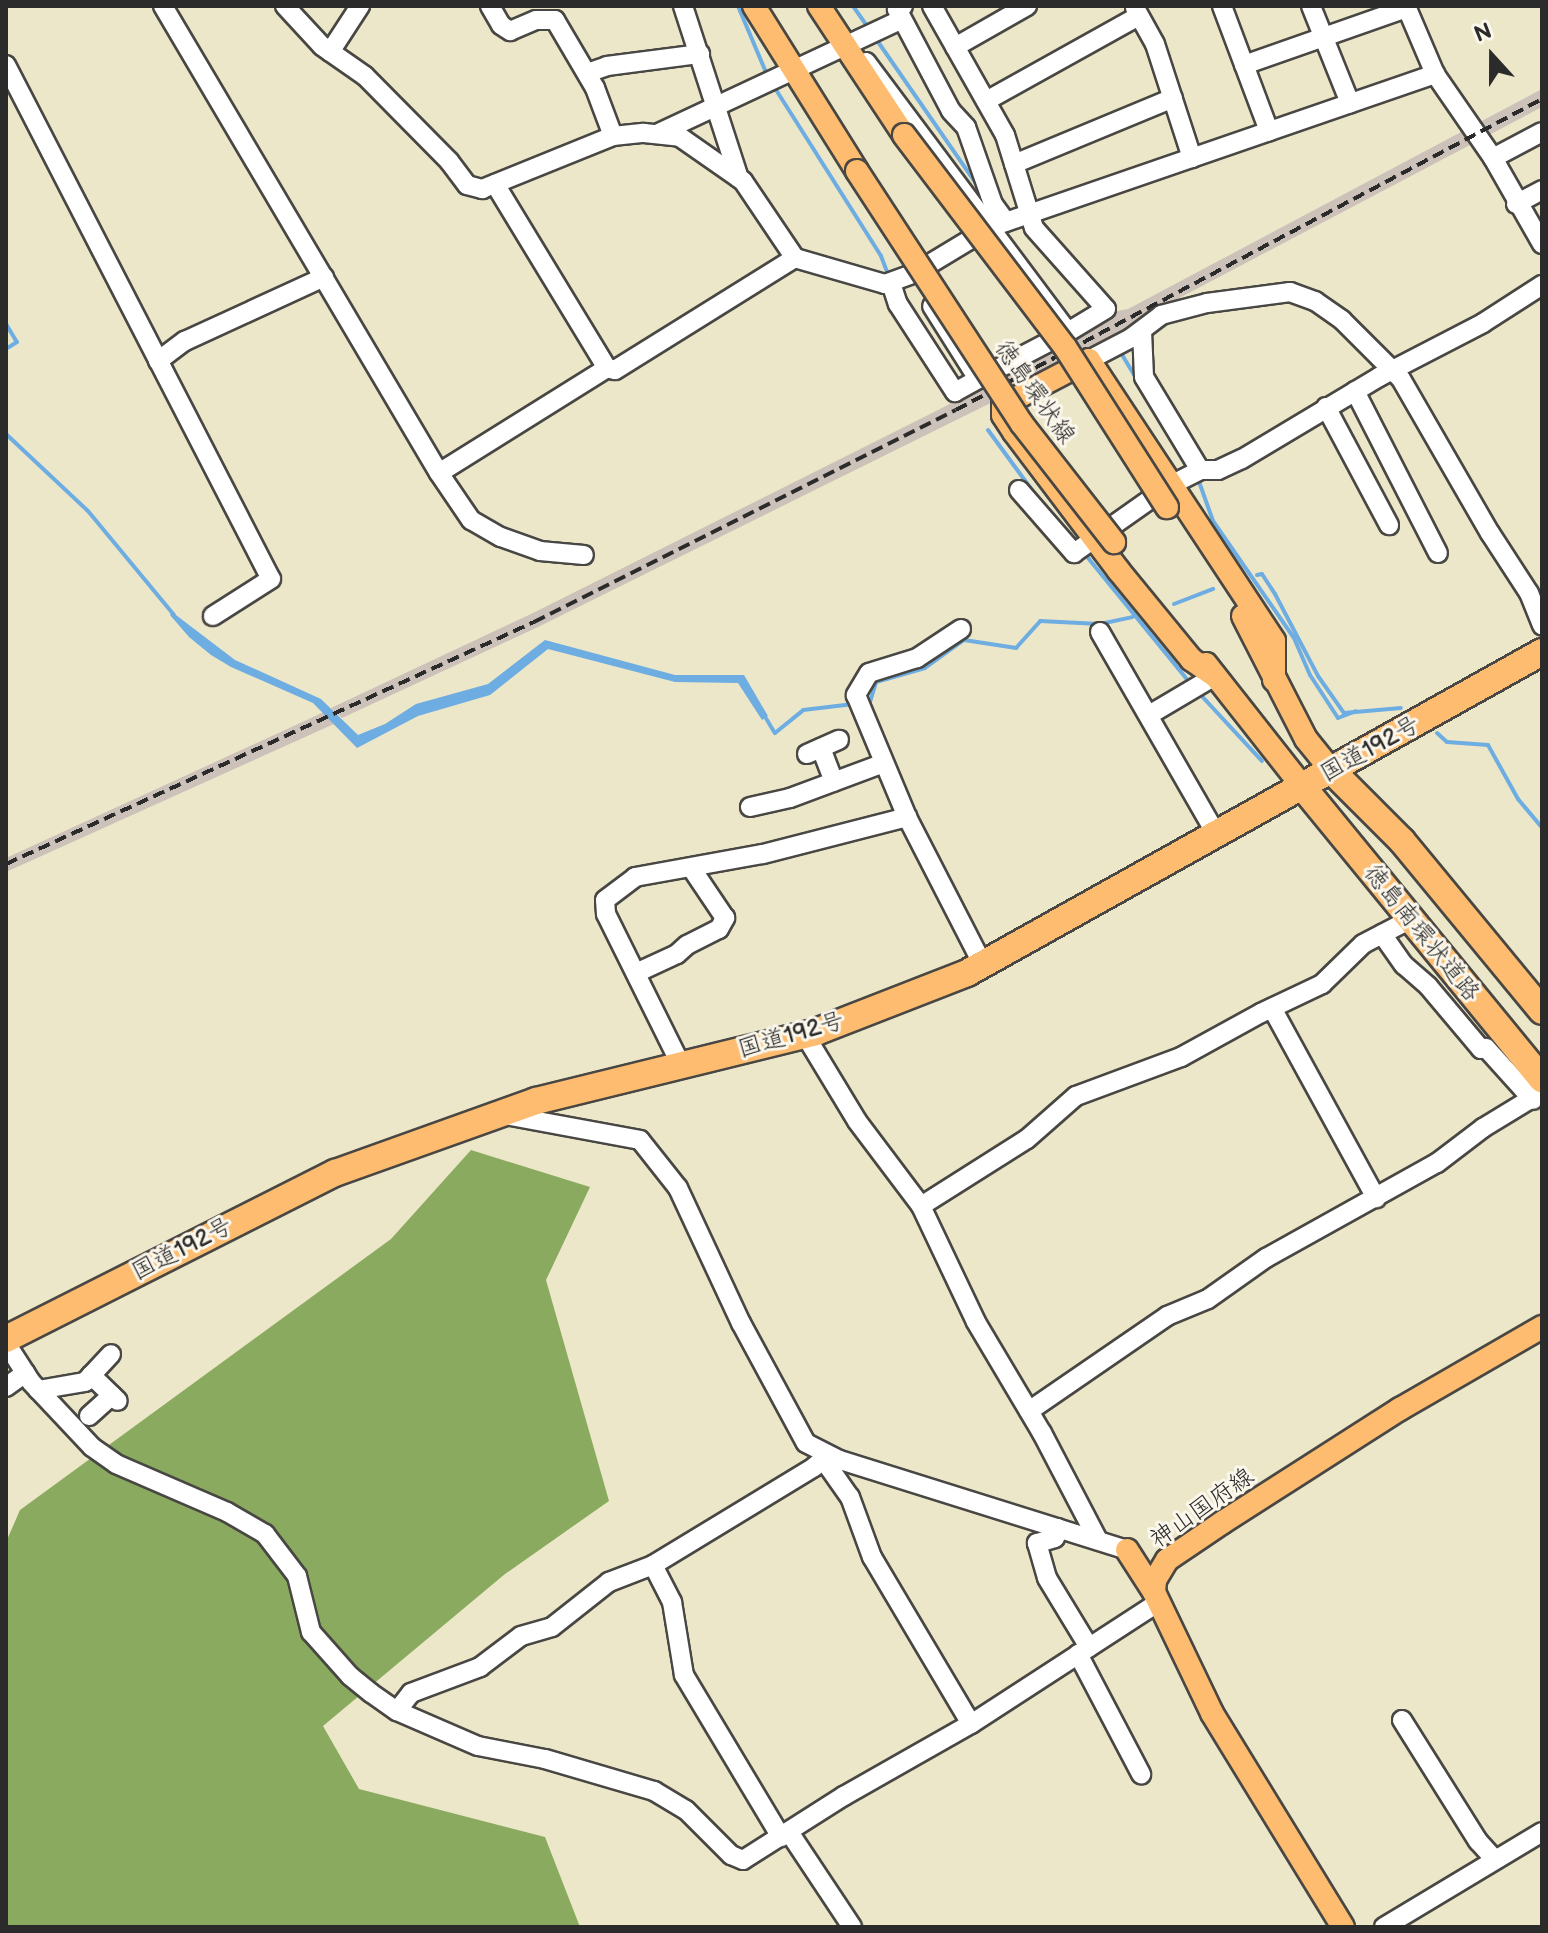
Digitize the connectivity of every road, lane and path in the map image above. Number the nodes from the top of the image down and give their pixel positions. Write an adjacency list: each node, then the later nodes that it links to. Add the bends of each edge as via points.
1 (163, 6): 45 (street)
2 (285, 6): 18 (street)
3 (360, 6): 18 (street)
4 (490, 6): 22 (street, via 510,31 536,20 555,20)
5 (683, 6): 19 (street)
6 (754, 6): 24 (main road, 徳島環状線)
7 (819, 6): 16 (main road, 徳島環状線)
8 (932, 6): 17 (street)
9 (1027, 6): 17 (street)
10 (1222, 6): 21 (street)
11 (1311, 6): 15 (street)
12 (1406, 7): 15 (street); 23 (street)
13 (1136, 11): 25 (street, via 1155,44); 26 (street)
14 (902, 12): 16 (street); 41 (street, via 951,111 966,127)
15 (1323, 37): 21 (street); 27 (street)
16 (846, 45): 24 (street); 41 (street, via 861,56); 61 (main road, 徳島環状線, bridge, via 904,135 1065,347)
17 (955, 47): 26 (street)
18 (330, 52): 37 (street, via 365,76 467,185 482,189)
19 (700, 54): 22 (street); 28 (street)
20 (6, 65): 51 (street)
21 (1244, 65): 29 (street)
22 (587, 73): 32 (street)
23 (1435, 74): 27 (street); 34 (street)
24 (779, 78): 28 (street); 44 (street, via 802,104); 64 (main road, 徳島環状線, bridge, via 857,171 1022,424)
25 (1173, 98): 33 (street); 35 (street)
26 (986, 101): 35 (street)
27 (1350, 103): 29 (street)
28 (717, 107): 31 (street); 36 (street)
29 (1269, 131): 33 (street)
30 (1542, 132): 34 (street)
31 (657, 134): 32 (street); 36 (street, via 680,137)
32 (613, 136): 37 (street)
33 (1192, 158): 40 (street)
34 (1493, 158): 39 (street)
35 (1014, 164): 40 (street)
36 (739, 178): 43 (street)
37 (495, 184): 52 (street)
38 (1542, 190): 39 (street)
39 (1516, 204): 42 (street)
40 (1029, 214): 41 (street); 49 (street, via 1040,238 1053,246 1106,309)
41 (998, 224): 44 (street); 49 (street)
42 (1542, 244)
43 (795, 258): 46 (street); 52 (street, via 615,370)
44 (913, 274): 46 (street); 54 (street)
45 (324, 277): 51 (street, via 185,341); 58 (street)
46 (891, 283): 54 (street, via 898,304 955,392)
47 (1542, 285): 53 (street)
48 (1142, 331): 50 (street); 53 (street, via 1161,315 1290,292 1342,320); 57 (street, via 1144,377)
49 (1068, 332): 54 (street)
50 (1089, 360): 61 (main road); 64 (main road, via 1003,405 1003,415)
51 (158, 361): 67 (street, via 271,579)
52 (607, 368): 58 (street)
53 (1392, 370): 55 (street); 68 (street, via 1529,593)
54 (978, 379)
55 (1355, 391): 56 (street); 60 (street)
56 (1326, 407): 57 (street, via 1242,459 1218,470); 62 (street)
57 (1196, 472): 61 (street)
58 (439, 473): 66 (street, via 471,520 501,537 540,551)
59 (1019, 490): 64 (street, via 1074,553)
60 (1407, 492): 62 (street); 65 (street)
61 (1168, 496): 64 (street); 76 (main road, 徳島環状線, via 1240,609 1306,739)
62 (1379, 507): 63 (street)
63 (1389, 525)
64 (1092, 545): 72 (main road, 徳島環状線)
65 (1438, 553)
66 (584, 555)
67 (213, 616)
68 (1542, 626)
69 (961, 629): 75 (street, via 917,658 869,673 859,703)
70 (1100, 632): 73 (street)
71 (1542, 652): 76 (highway, 国道192号)
72 (1201, 684): 73 (street); 78 (main road, 徳島環状線)
73 (1149, 715): 81 (street)
74 (839, 740): 77 (street, via 814,751)
75 (884, 763): 77 (street); 80 (street)
76 (1331, 770): 78 (highway, 国道192号); 88 (highway, 徳島南環状道路, via 1402,841)
77 (834, 782): 79 (street)
78 (1302, 786): 81 (highway, 国道192号); 83 (highway, 徳島南環状道路)
79 (750, 807)
80 (907, 817): 82 (street); 85 (street)
81 (1216, 834): 85 (highway, 国道192号)
82 (692, 869): 86 (street, via 725,918 719,929); 86 (street, via 635,877 605,900 606,914)
83 (1411, 919): 84 (street); 91 (highway, 徳島南環状道路)
84 (1382, 934): 87 (street, via 1363,944 1322,984); 91 (street, via 1481,1049)
85 (983, 965): 89 (highway, 国道192号)
86 (636, 973): 90 (street)
87 (1272, 1008): 93 (street); 94 (street, via 1181,1057 1076,1096 1027,1139)
88 (1542, 1011)
89 (805, 1035): 90 (highway, 国道192号); 94 (street, via 857,1121)
90 (681, 1065): 92 (highway, 国道192号)
91 (1539, 1090): 93 (street, via 1437,1163)
92 (499, 1114): 96 (highway, 国道192号, via 335,1173); 104 (street, via 640,1140 678,1188 741,1323 806,1443)
93 (1376, 1198): 102 (street, via 1266,1258 1208,1299 1167,1316)
94 (921, 1206): 102 (street, via 976,1322)
95 (1542, 1327): 108 (main road, 神山国府線, via 1400,1409)
96 (6, 1341): 98 (street)
97 (111, 1354): 99 (street)
98 (25, 1373): 100 (street); 101 (street)
99 (91, 1375): 101 (street, via 85,1382); 103 (street, via 115,1398)
100 (6, 1387)
101 (38, 1390): 112 (street, via 92,1447 116,1464 265,1534 297,1576 311,1632 350,1676)
102 (1029, 1411): 106 (street)
103 (89, 1416)
104 (827, 1456): 105 (street); 109 (street); 114 (street, via 828,1466 850,1497 872,1557)
105 (1058, 1528): 106 (street); 111 (street, via 1055,1538 1037,1543 1047,1578)
106 (1098, 1540): 107 (street)
107 (1127, 1550): 108 (main road); 110 (main road)
108 (1167, 1560): 110 (main road, 神山国府線, via 1155,1580)
109 (653, 1565): 112 (street, via 609,1582 552,1627 521,1636 480,1667 411,1693); 117 (street, via 672,1602 684,1675)
110 (1156, 1597): 111 (street); 120 (main road, via 1212,1713)
111 (1083, 1651): 114 (street); 115 (street)
112 (397, 1711): 117 (street, via 478,1746 654,1791 695,1817 731,1855 743,1860)
113 (1402, 1720): 118 (street)
114 (971, 1724): 117 (street)
115 (1141, 1774)
116 (1542, 1832): 118 (street)
117 (785, 1835): 119 (street)
118 (1494, 1859): 121 (street)
119 (852, 1927)
120 (1343, 1927)
121 (1384, 1927)

